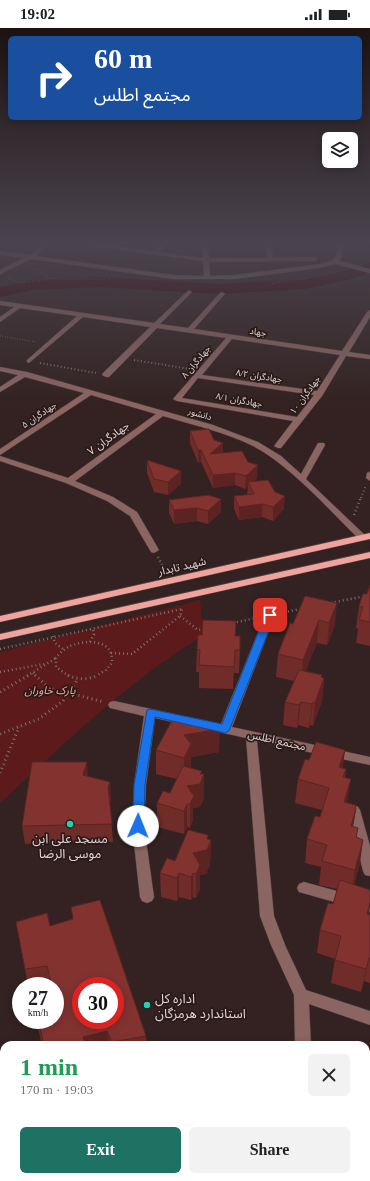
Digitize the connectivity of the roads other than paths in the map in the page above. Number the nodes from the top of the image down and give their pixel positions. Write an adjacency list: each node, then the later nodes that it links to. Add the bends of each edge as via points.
1 (185, 296): 8 (street)
2 (220, 296): 9 (street)
3 (0, 303): 4 (street, جهاد)
4 (20, 306): 6 (street, جهاد); 7 (street)
5 (370, 312): 11 (street, جهادگران ۱۰)
6 (82, 315): 8 (street, جهاد); 13 (street)
7 (0, 320)
8 (156, 326): 9 (street, جهاد); 17 (street)
9 (189, 331): 10 (street, جهاد)
10 (230, 337): 11 (street, جهاد); 15 (street, جهادگران ۸)
11 (345, 354): 12 (street, جهاد); 20 (street, جهادگران ۱۰)
12 (370, 357)
13 (29, 361)
14 (0, 369): 16 (street, دانشور)
15 (199, 373): 20 (street, جهادگران ۸/۲); 21 (street, جهادگران ۸)
16 (24, 374): 18 (street); 19 (street, دانشور)
17 (106, 375)
18 (0, 390)
19 (89, 392): 22 (street, دانشور); 26 (street, جهادگران ۵)
20 (319, 394): 23 (street, جهادگران ۱۰)
21 (177, 399): 23 (street, جهادگران ۸/۱)
22 (161, 414): 28 (street, دانشور, via 210,427 255,444 278,458); 29 (street, جهادگران ۷)
23 (299, 420): 25 (street, جهادگران ۱۰)
24 (321, 445): 28 (street)
25 (278, 446)
26 (0, 453)
27 (0, 458): 29 (street)
28 (302, 479): 30 (street, دانشور)
29 (68, 481): 31 (street, via 110,499 134,514)
30 (366, 537): 33 (main road, شهید تابدار)
31 (154, 550)
32 (370, 555): 34 (main road)
33 (171, 581): 34 (main road); 36 (main road, شهید تابدار)
34 (181, 596): 37 (main road)
35 (270, 615): 40 (street)
36 (0, 620)
37 (0, 637)
38 (114, 705): 39 (street, مجتمع اطلس)
39 (150, 712): 40 (street, مجتمع اطلس); 46 (street, via 140,785 139,819)
40 (225, 729): 41 (street, مجتمع اطلس)
41 (251, 734): 42 (street, مجتمع اطلس); 48 (street, via 267,916)
42 (370, 761)
43 (354, 810): 44 (street)
44 (370, 871)
45 (304, 888): 47 (street)
46 (147, 897)
47 (370, 906)
48 (301, 995): 49 (street); 50 (street)
49 (370, 1018)
50 (303, 1041)

